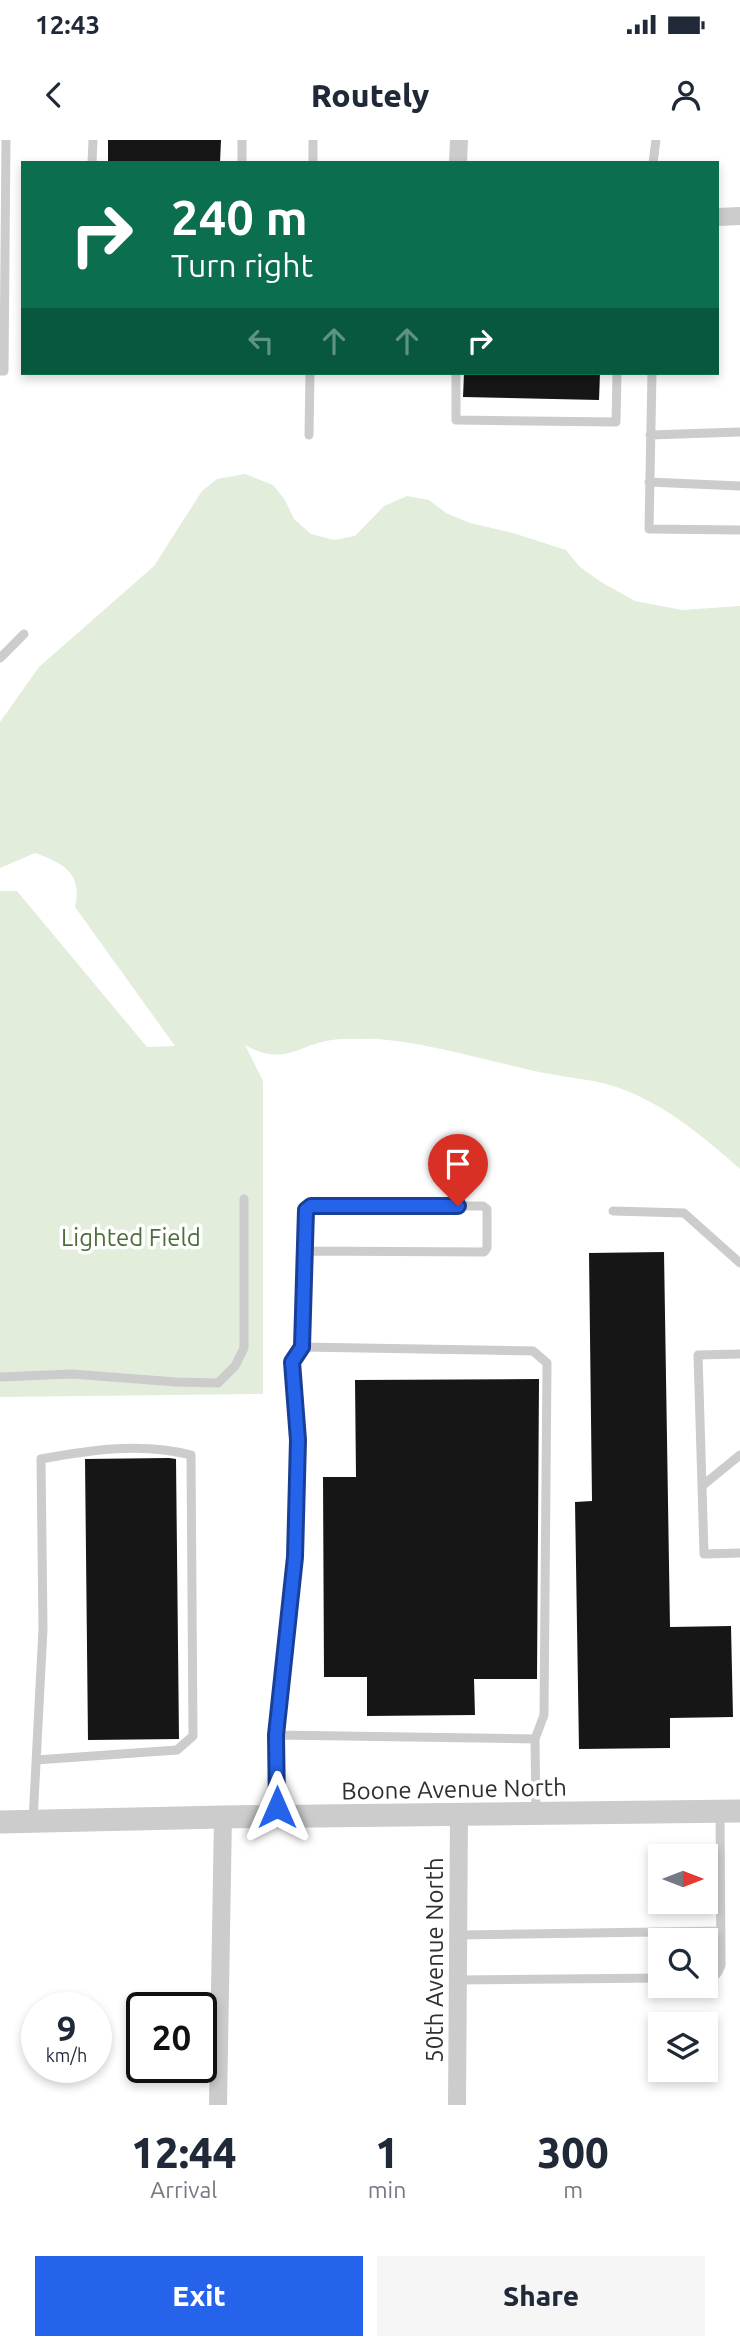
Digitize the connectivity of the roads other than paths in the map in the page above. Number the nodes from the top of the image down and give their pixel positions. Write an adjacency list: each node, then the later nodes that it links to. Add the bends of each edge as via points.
1 (6, 140): 14 (lane, via 4,372)
2 (93, 140): 7 (lane)
3 (242, 140): 8 (lane)
4 (313, 140): 9 (lane)
5 (459, 140): 10 (street)
6 (656, 140): 11 (lane)
7 (92, 161)
8 (242, 161)
9 (313, 161)
10 (458, 161)
11 (653, 161)
12 (740, 216): 13 (street)
13 (719, 217)
14 (0, 371)
15 (310, 375): 20 (lane)
16 (456, 375): 17 (lane, via 456,420 616,422)
17 (617, 375)
18 (652, 375): 21 (lane)
19 (740, 432): 21 (lane)
20 (309, 435)
21 (650, 435): 22 (lane)
22 (649, 482): 23 (lane); 24 (lane, via 649,529)
23 (740, 486)
24 (740, 530)
25 (24, 634): 26 (lane)
26 (0, 658)
27 (244, 1199): 33 (lane, via 244,1348 235,1366 218,1383 72,1374)
28 (613, 1211): 30 (lane, via 684,1213)
29 (305, 1251): 29 (lane, via 306,1210 311,1206 487,1209 484,1252); 31 (lane)
30 (740, 1263)
31 (302, 1347): 37 (lane, via 292,1362 298,1440 295,1557); 38 (lane, via 533,1351 547,1363 544,1715)
32 (740, 1354): 35 (lane, via 698,1355)
33 (0, 1377)
34 (740, 1455): 35 (lane)
35 (702, 1486): 36 (lane, via 704,1554)
36 (740, 1553)
37 (276, 1735): 38 (lane); 44 (lane)
38 (535, 1739): 41 (lane)
39 (36, 1760): 39 (lane, via 177,1750 193,1736 191,1455 171,1450 97,1449 41,1459 43,1629); 45 (lane)
40 (730, 1812): 41 (street, Boone Avenue North); 47 (lane)
41 (536, 1814): 42 (street, Boone Avenue North)
42 (459, 1815): 44 (street, Boone Avenue North); 48 (street, 50th Avenue North)
43 (223, 1817): 44 (street, Boone Avenue North); 45 (street, Boone Avenue North); 52 (street)
44 (277, 1817)
45 (33, 1821): 46 (street, Boone Avenue North)
46 (0, 1822)
47 (721, 1931): 48 (lane); 49 (lane)
48 (459, 1935): 51 (street, 50th Avenue North)
49 (718, 1973)
50 (648, 1978): 51 (lane)
51 (458, 1980): 53 (street, 50th Avenue North)
52 (218, 2105)
53 (457, 2105)

